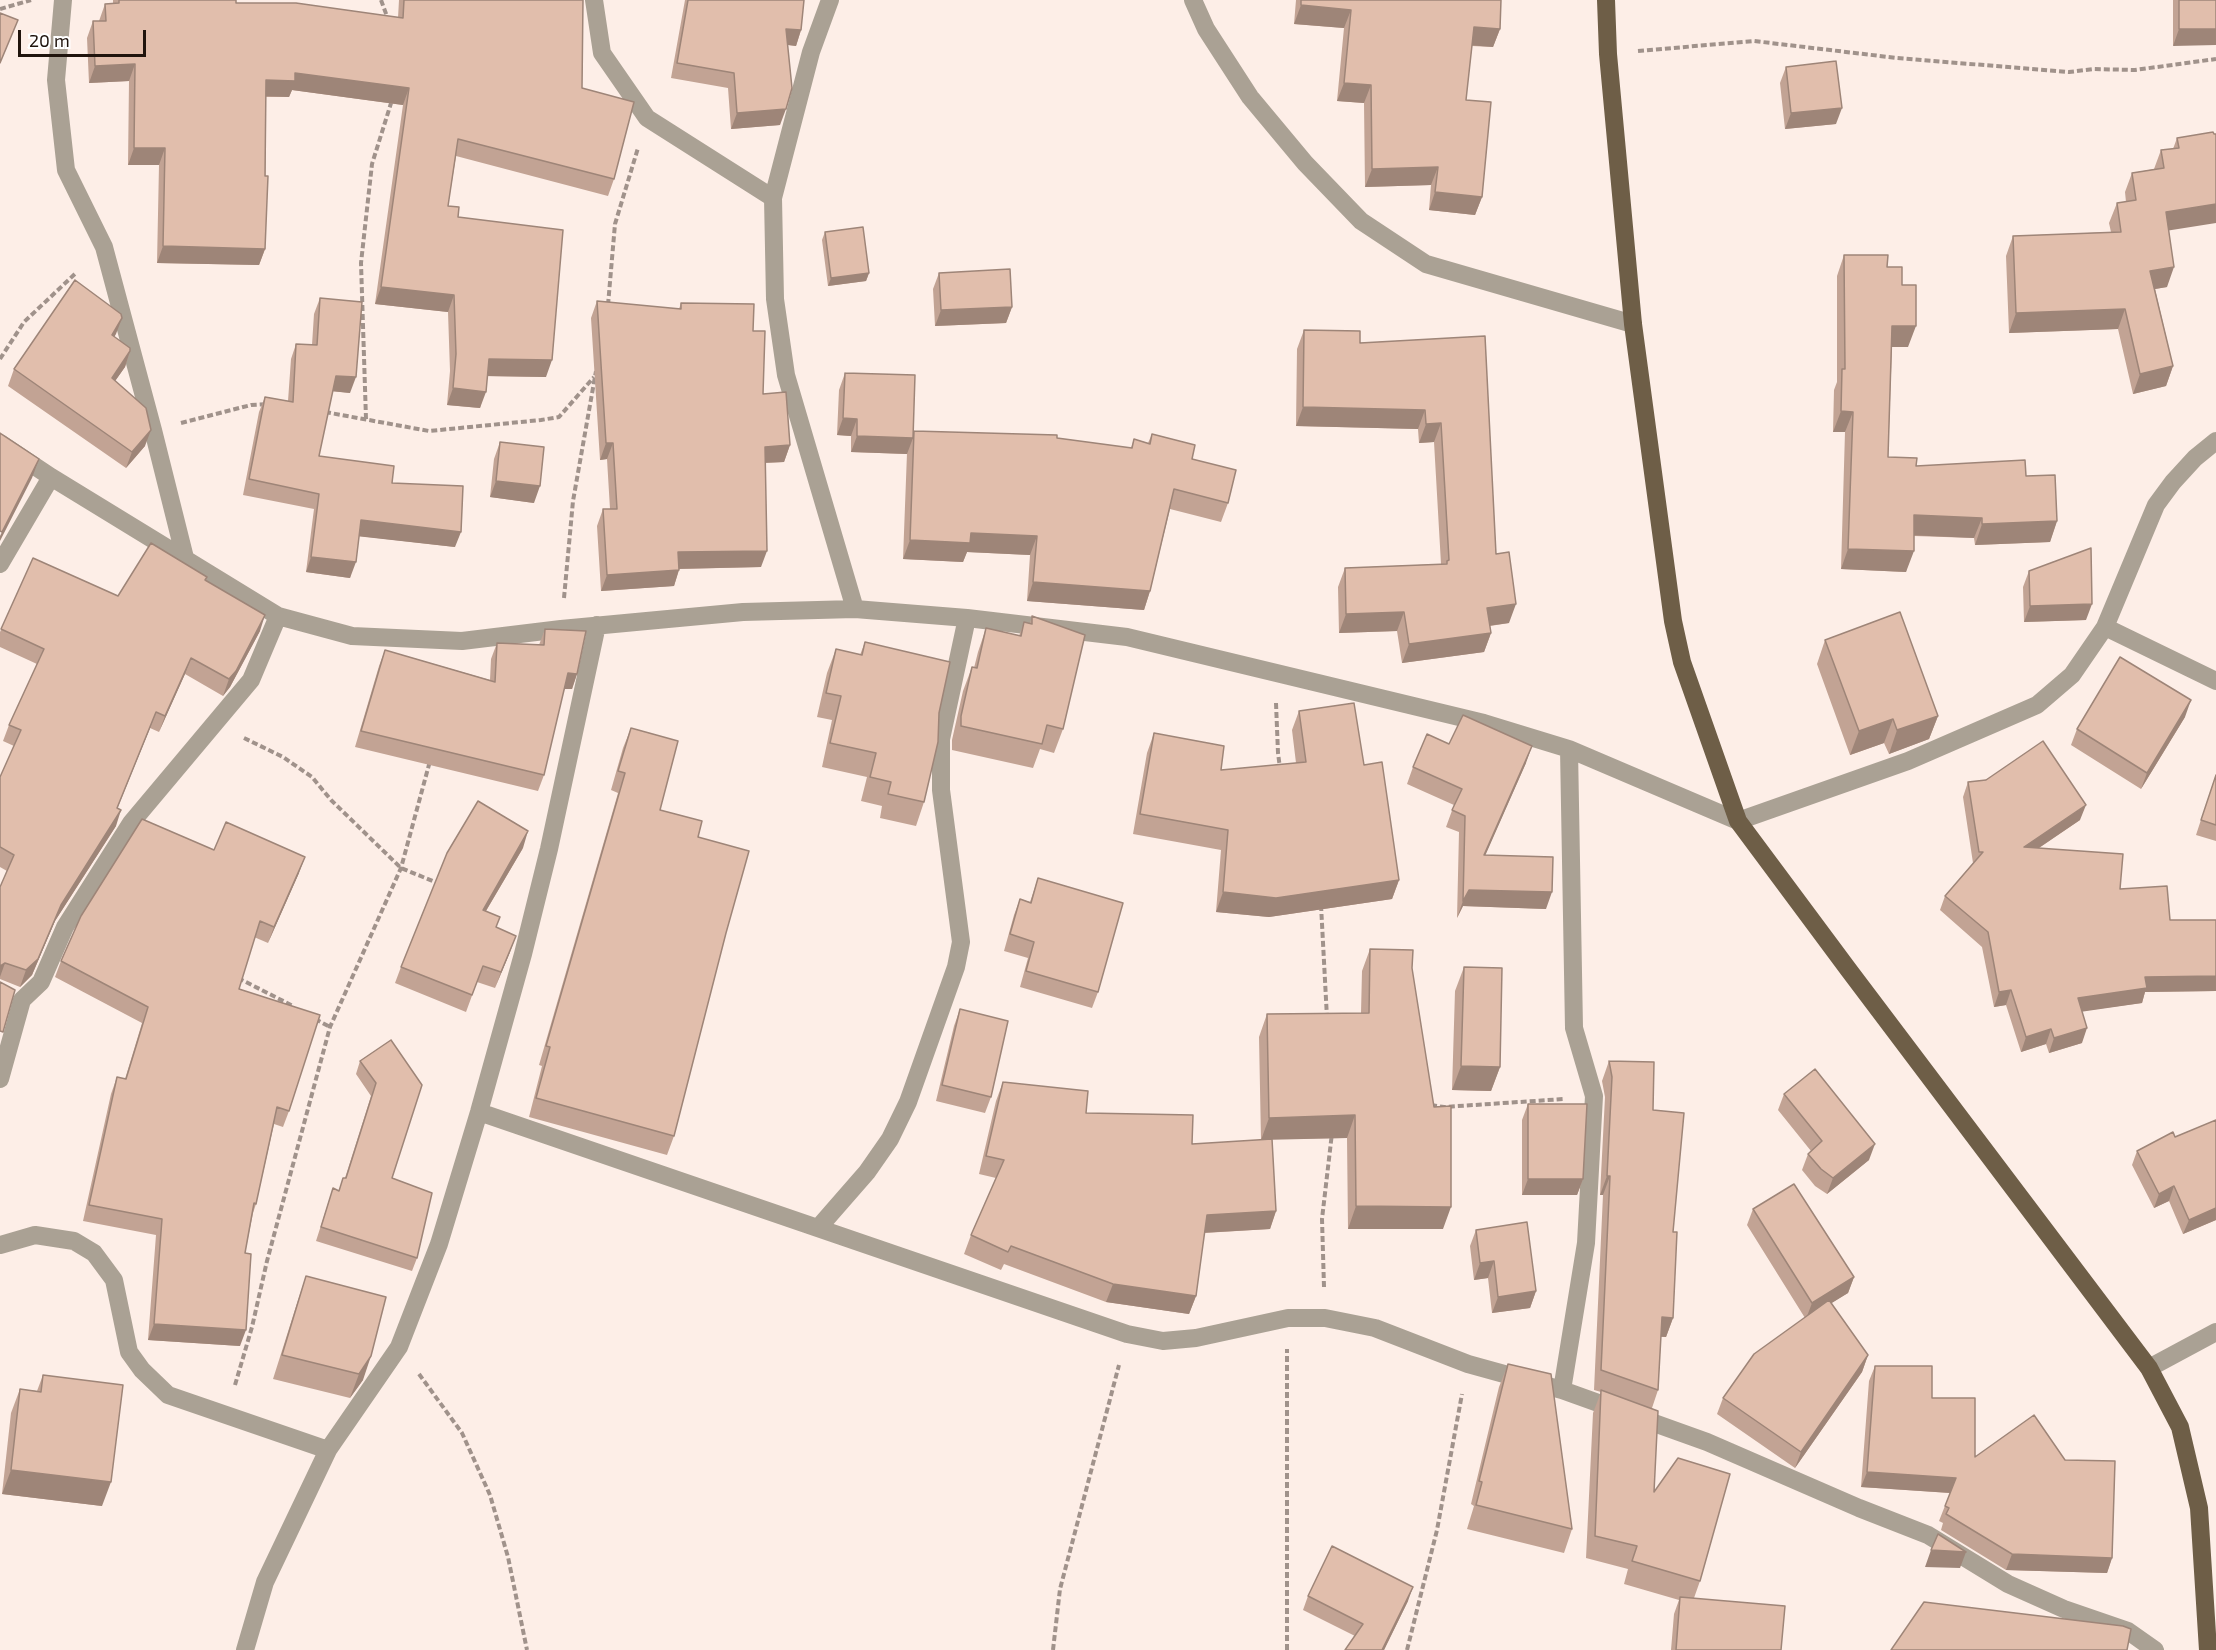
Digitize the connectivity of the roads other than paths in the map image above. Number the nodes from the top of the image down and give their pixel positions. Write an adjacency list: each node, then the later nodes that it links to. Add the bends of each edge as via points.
1 (63, 0): 11 (street, via 56,80 66,170 104,247)
2 (594, 0): 6 (street, via 602,53 647,118)
3 (830, 0): 6 (street)
4 (1193, 0): 7 (street, via 1206,29 1251,98 1305,163 1361,220 1426,264)
5 (1606, 0): 7 (main road)
6 (773, 198): 13 (street, via 775,299 786,375)
7 (1633, 324): 20 (main road, via 1673,621 1682,662)
8 (2216, 441): 17 (street, via 2195,458 2157,505)
9 (0, 443): 10 (street)
10 (51, 477): 11 (street); 12 (street)
11 (185, 558): 14 (street)
12 (0, 564)
13 (855, 609): 15 (street); 16 (street, via 743,612)
14 (278, 616): 16 (street, via 352,636 462,641); 21 (street, via 251,680 131,823 65,927 41,982 16,997)
15 (968, 618): 19 (street, via 1127,637 1484,723); 23 (street, via 941,739 941,790 961,942 956,967 908,1102 890,1139)
16 (597, 625): 22 (street, via 549,849)
17 (2105, 627): 18 (street); 20 (street, via 2072,675 2037,705 1908,761)
18 (2216, 681)
19 (1569, 749): 20 (street); 27 (street, via 1574,1028 1594,1096 1586,1243)
20 (1738, 821): 26 (main road)
21 (0, 1079)
22 (479, 1112): 23 (street); 28 (street, via 439,1244 399,1347)
23 (819, 1227): 27 (street, via 1127,1334 1163,1341 1196,1338 1287,1318 1325,1318 1375,1328 1468,1364)
24 (0, 1245): 28 (street, via 35,1235 74,1241 94,1253 114,1280 129,1352 168,1395)
25 (2216, 1332): 26 (street)
26 (2149, 1368): 31 (main road, via 2180,1427 2199,1508)
27 (1562, 1390): 30 (street, via 1707,1442 1928,1534 2008,1584 2128,1631)
28 (328, 1450): 29 (street, via 265,1582)
29 (245, 1650)
30 (2155, 1650)
31 (2208, 1650)

